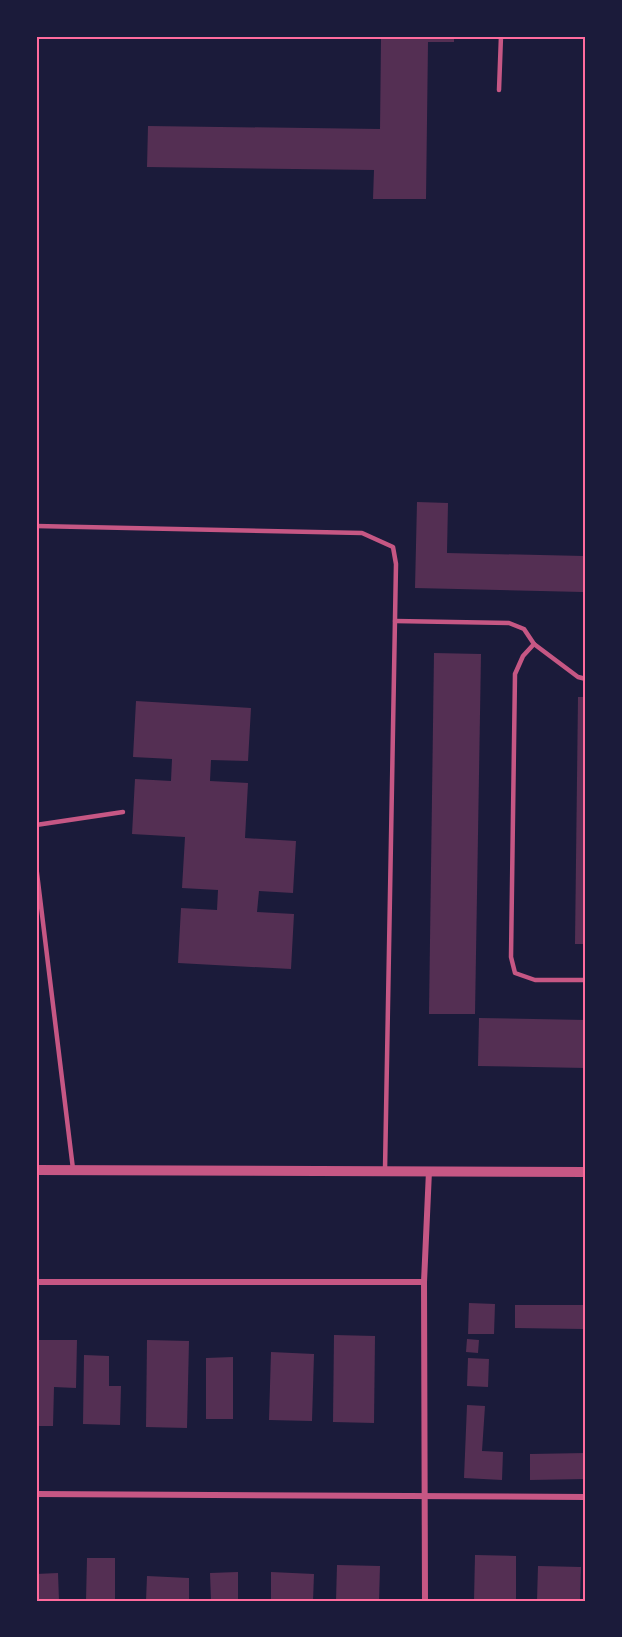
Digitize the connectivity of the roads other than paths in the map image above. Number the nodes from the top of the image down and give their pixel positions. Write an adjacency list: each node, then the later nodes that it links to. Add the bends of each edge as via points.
1 (501, 36): 2 (lane)
2 (499, 90)
3 (36, 526): 4 (lane, via 362,533 393,547)
4 (395, 621): 5 (lane, via 509,623 524,629); 13 (lane)
5 (534, 644): 6 (lane); 10 (lane, via 515,674 511,957 515,973 535,980)
6 (586, 679)
7 (123, 812): 8 (lane)
8 (36, 825)
9 (36, 865): 11 (lane)
10 (586, 980)
11 (73, 1169): 12 (street); 13 (street)
12 (36, 1170)
13 (385, 1170): 14 (street)
14 (429, 1171): 15 (street); 17 (street)
15 (586, 1172)
16 (36, 1282): 17 (street)
17 (424, 1282): 19 (street)
18 (36, 1494): 19 (street)
19 (427, 1497): 20 (street); 21 (street)
20 (586, 1497)
21 (425, 1601)

